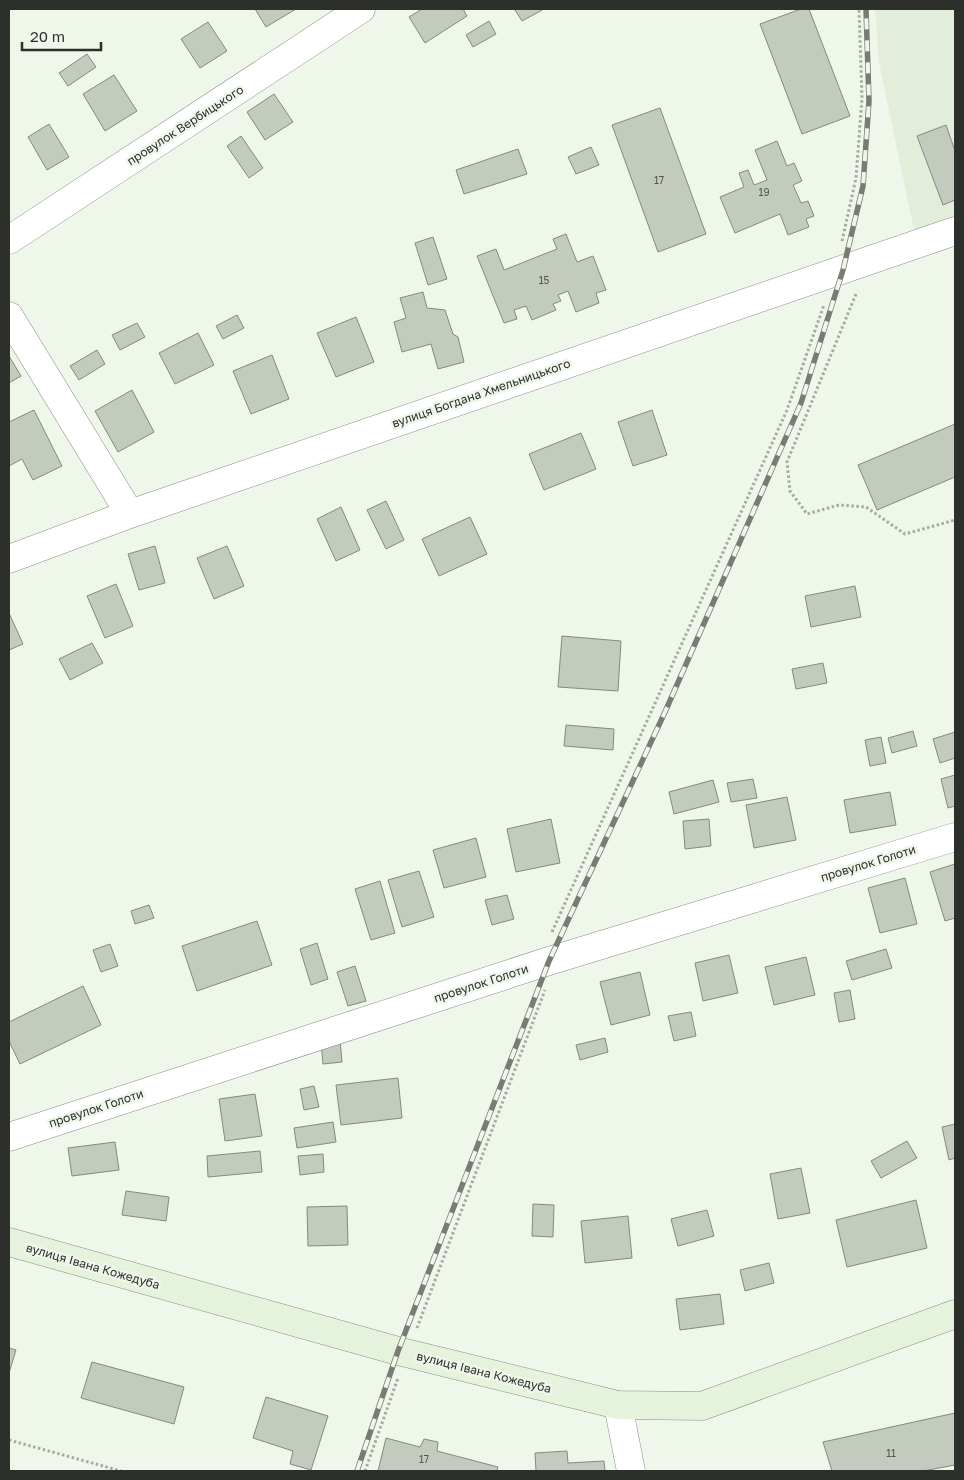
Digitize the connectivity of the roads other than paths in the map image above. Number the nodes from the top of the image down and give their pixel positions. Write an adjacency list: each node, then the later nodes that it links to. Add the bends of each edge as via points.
1 (361, 9): 3 (street, провулок Вербицького)
2 (955, 231): 5 (street, вулиця Богдана Хмельницького)
3 (9, 240)
4 (9, 316): 5 (street)
5 (130, 514): 6 (street, вулиця Богдана Хмельницького)
6 (9, 559)
7 (955, 837): 8 (street, провулок Голоти, via 549,961)
8 (9, 1137)
9 (9, 1242): 11 (main road, вулиця Івана Кожедуба, via 407,1353)
10 (955, 1314): 11 (main road, вулиця Івана Кожедуба, via 702,1406)
11 (618, 1405): 12 (street)
12 (631, 1471)

